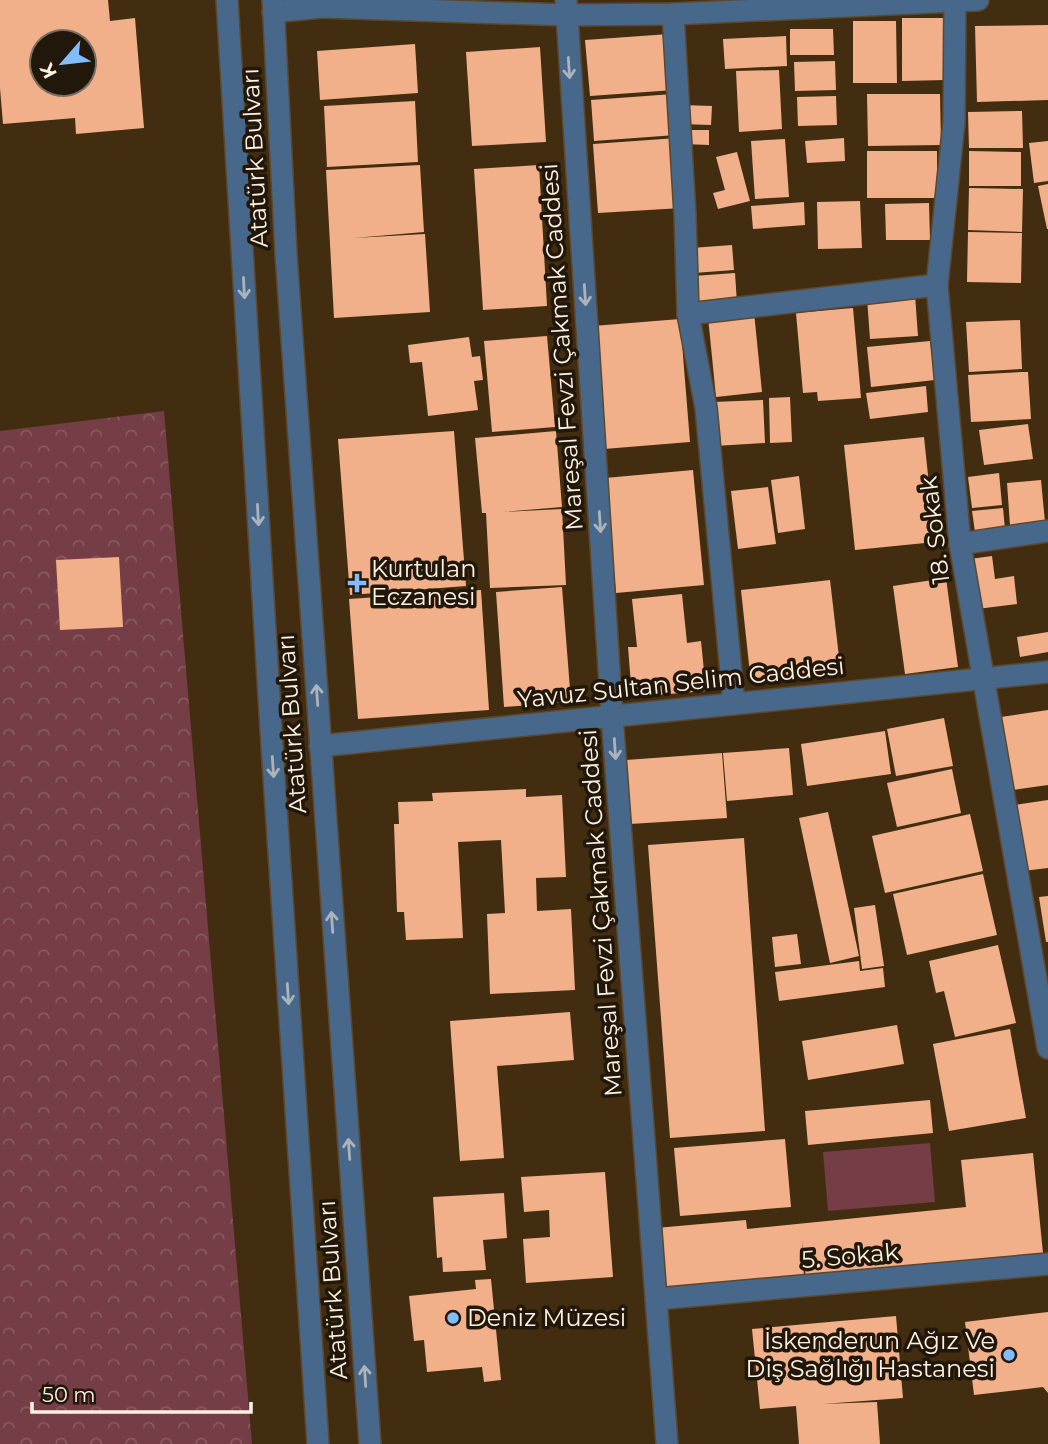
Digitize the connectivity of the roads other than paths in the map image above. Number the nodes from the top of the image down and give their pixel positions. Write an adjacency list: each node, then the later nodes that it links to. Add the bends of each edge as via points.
1 (227, 0): 19 (street, Atatürk Bulvarı, one-way to 19)
2 (978, 0): 3 (street)
3 (955, 1): 6 (street); 7 (street, 18. Sokak, via 954,122)
4 (273, 6): 5 (street); 15 (street, Atatürk Bulvarı, one-way to 4)
5 (566, 7): 6 (street); 14 (street, Mareşal Fevzi Çakmak Caddesi, one-way to 14)
6 (673, 14): 8 (street)
7 (937, 285): 8 (street); 10 (street, 18. Sokak)
8 (688, 314): 13 (street, via 706,408)
9 (1048, 531): 10 (street)
10 (960, 544): 12 (street, 18. Sokak)
11 (1048, 672): 12 (street, Yavuz Sultan Selim Caddesi)
12 (983, 678): 13 (street, Yavuz Sultan Selim Caddesi); 16 (street, 18. Sokak)
13 (734, 704): 14 (street, Yavuz Sultan Selim Caddesi)
14 (612, 716): 15 (street, Yavuz Sultan Selim Caddesi); 18 (street, Mareşal Fevzi Çakmak Caddesi, one-way to 18)
15 (320, 746): 20 (street, Atatürk Bulvarı, one-way to 15)
16 (1048, 1048)
17 (1048, 1264): 18 (street, 5. Sokak)
18 (656, 1299): 21 (street, Mareşal Fevzi Çakmak Caddesi)
19 (318, 1444)
20 (370, 1444)
21 (667, 1444)

